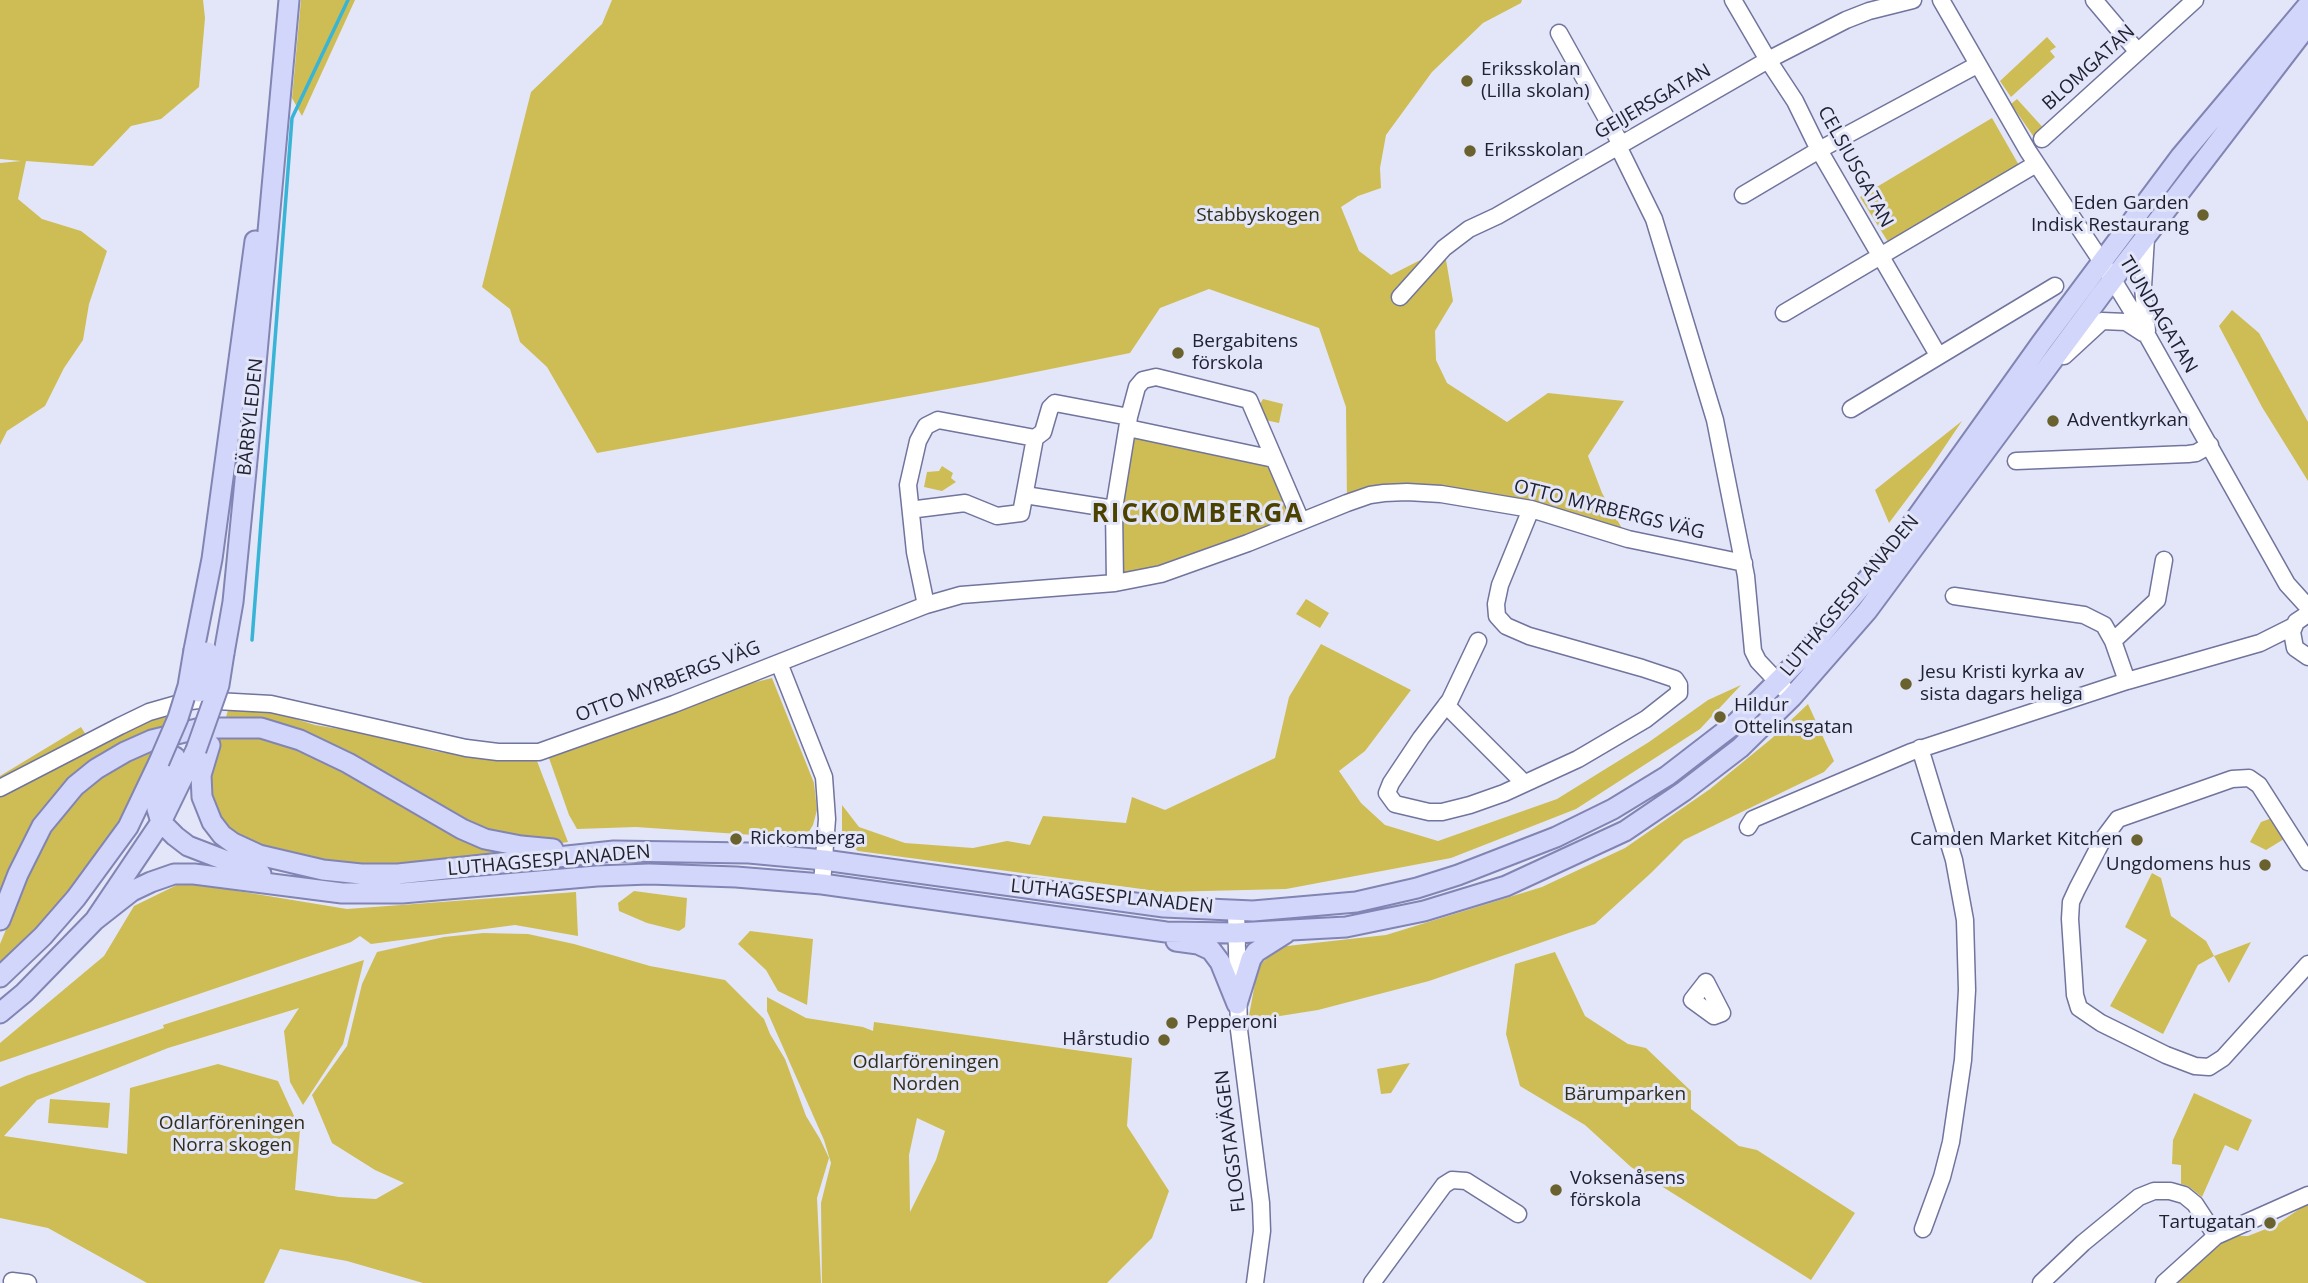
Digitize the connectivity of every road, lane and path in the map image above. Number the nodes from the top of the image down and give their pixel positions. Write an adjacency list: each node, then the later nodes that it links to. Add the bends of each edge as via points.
1 (279, 0): 52 (main road, BÄRBYLEDEN, via 263,181 212,559)
2 (289, 0): 52 (main road, BÄRBYLEDEN, via 230,621)
3 (1733, 0): 13 (street, CELSIUSGATAN)
4 (1913, 0): 9 (street, GEIJERSGATAN)
5 (1941, 0): 14 (street, TIUNDAGATAN)
6 (2094, 0): 12 (street)
7 (2195, 0): 12 (street, BLOMGATAN)
8 (2308, 5): 22 (main road, LUTHAGSESPLANADEN, via 2181,156)
9 (1865, 6): 13 (street, GEIJERSGATAN)
10 (2308, 25): 20 (main road, LUTHAGSESPLANADEN)
11 (1559, 33): 16 (street)
12 (2138, 52): 15 (street, BLOMGATAN)
13 (1768, 60): 16 (street, GEIJERSGATAN); 17 (street, CELSIUSGATAN)
14 (1977, 65): 17 (street); 18 (street, TIUNDAGATAN)
15 (2042, 139)
16 (1618, 146): 25 (street, GEIJERSGATAN, via 1525,204 1469,229 1444,248); 42 (street, via 1654,219 1715,421)
17 (1819, 150): 19 (street); 21 (street, CELSIUSGATAN)
18 (2036, 164): 21 (street); 22 (street, TIUNDAGATAN)
19 (1743, 195)
20 (2146, 237): 23 (main road, LUTHAGSESPLANADEN); 27 (street, via 2143,286)
21 (1880, 256): 26 (street); 28 (street, CELSIUSGATAN)
22 (2102, 262): 23 (street, TIUNDAGATAN); 56 (main road, LUTHAGSESPLANADEN, via 1902,538)
23 (2112, 280): 27 (street, TIUNDAGATAN); 29 (main road, LUTHAGSESPLANADEN)
24 (2055, 286): 28 (street)
25 (1400, 297)
26 (1784, 313)
27 (2148, 337): 29 (street, via 2126,322 2102,321); 33 (street, TIUNDAGATAN)
28 (1938, 355): 30 (street)
29 (2043, 375): 57 (main road, LUTHAGSESPLANADEN, via 1867,611)
30 (1851, 408)
31 (1128, 422): 32 (street, via 1055,403 1044,432); 34 (street); 34 (street, via 1137,387 1156,377 1249,400); 38 (street)
32 (1035, 438): 36 (street); 37 (street, via 938,420 926,426 908,485)
33 (2210, 445): 35 (street, via 2188,454); 44 (street, TIUNDAGATAN)
34 (1274, 458): 40 (street)
35 (2016, 461)
36 (1025, 495): 37 (street, via 1021,513 1009,516 965,503); 38 (street)
37 (912, 507): 46 (street)
38 (1114, 509): 43 (street)
39 (1531, 509): 40 (street, OTTO MYRBERGS VÄG, via 1407,492 1370,495); 42 (street, OTTO MYRBERGS VÄG, via 1628,539); 62 (street, via 1500,585 1497,616 1506,626 1529,636 1675,679 1679,693 1601,746)
40 (1301, 521): 43 (street, OTTO MYRBERGS VÄG, via 1161,574)
41 (2164, 560): 50 (street, via 2157,600)
42 (1744, 563): 56 (street, via 1753,651)
43 (1115, 583): 46 (street, OTTO MYRBERGS VÄG, via 961,595)
44 (2287, 584): 47 (street, TIUNDAGATAN); 48 (street, TIUNDAGATAN)
45 (1954, 596): 50 (street, via 2084,615 2104,625)
46 (926, 605): 54 (street, OTTO MYRBERGS VÄG)
47 (2308, 607)
48 (2299, 620): 51 (street); 53 (street, TIUNDAGATAN, via 2292,641)
49 (1478, 641): 58 (street)
50 (2113, 641): 55 (street)
51 (2260, 643): 53 (street); 55 (street)
52 (215, 652): 59 (main road, BÄRBYLEDEN, bridge, via 219,685); 61 (main road, BÄRBYLEDEN, bridge, via 188,687)
53 (2302, 653)
54 (779, 663): 63 (street, OTTO MYRBERGS VÄG, via 539,752 466,748 271,704 184,702 149,712); 68 (street, via 824,776)
55 (2127, 681): 60 (street)
56 (1777, 682): 57 (street); 71 (main road, LUTHAGSESPLANADEN, via 1737,722 1667,776 1613,810 1510,856 1417,888 1356,902)
57 (1792, 697): 75 (main road, LUTHAGSESPLANADEN, via 1740,748 1684,792 1625,831 1564,860 1506,886 1424,911 1346,927)
58 (1446, 705): 62 (street); 62 (street, via 1391,783 1389,799 1442,812)
59 (203, 747): 64 (main road, BÄRBYLEDEN); 66 (main road, LUTHAGSESPLANADEN, via 206,810 222,835 259,855 323,870 398,874)
60 (1920, 748): 65 (street, via 1753,818); 83 (street, via 1954,860 1965,919 1968,990 1964,1060 1951,1142)
61 (167, 759): 64 (main road, via 157,809); 78 (main road, via 128,827 83,888)
62 (1524, 783)
63 (0, 788)
64 (161, 822): 70 (main road, LUTHAGSESPLANADEN, via 188,846); 74 (main road, BÄRBYLEDEN)
65 (1748, 827)
66 (614, 851): 68 (main road, LUTHAGSESPLANADEN, via 749,853); 73 (main road, via 521,846 485,839 300,740 261,729 201,728 125,752 75,786 42,826)
67 (2306, 853): 77 (street, via 2259,785 2238,778 2118,819 2071,902 2078,1008 2188,1064 2204,1068 2216,1063)
68 (824, 860): 69 (street); 71 (main road, LUTHAGSESPLANADEN, via 1121,902)
69 (822, 884): 70 (main road, LUTHAGSESPLANADEN, via 649,874 402,893 341,893); 72 (main road, LUTHAGSESPLANADEN)
70 (293, 886): 74 (main road, LUTHAGSESPLANADEN, via 174,874 132,891)
71 (1236, 910): 76 (street, FLOGSTAVÄGEN)
72 (1055, 917): 76 (main road, LUTHAGSESPLANADEN, via 1166,932); 79 (main road, via 1091,929 1198,944 1211,950)
73 (0, 920)
74 (95, 920): 80 (main road)
75 (1290, 931): 76 (main road, LUTHAGSESPLANADEN); 79 (main road, via 1256,951)
76 (1236, 933): 79 (street, FLOGSTAVÄGEN)
77 (2308, 964)
78 (0, 977)
79 (1237, 1004): 85 (street, FLOGSTAVÄGEN, via 1261,1203)
80 (0, 1013)
81 (2302, 1199): 84 (street)
82 (1518, 1214): 86 (street, via 1466,1181 1452,1180)
83 (1923, 1229)
84 (2216, 1236): 87 (street, via 2184,1195 2154,1191 2138,1196); 88 (street)
85 (1255, 1283)
86 (1372, 1283)
87 (2041, 1283)
88 (2164, 1283)

